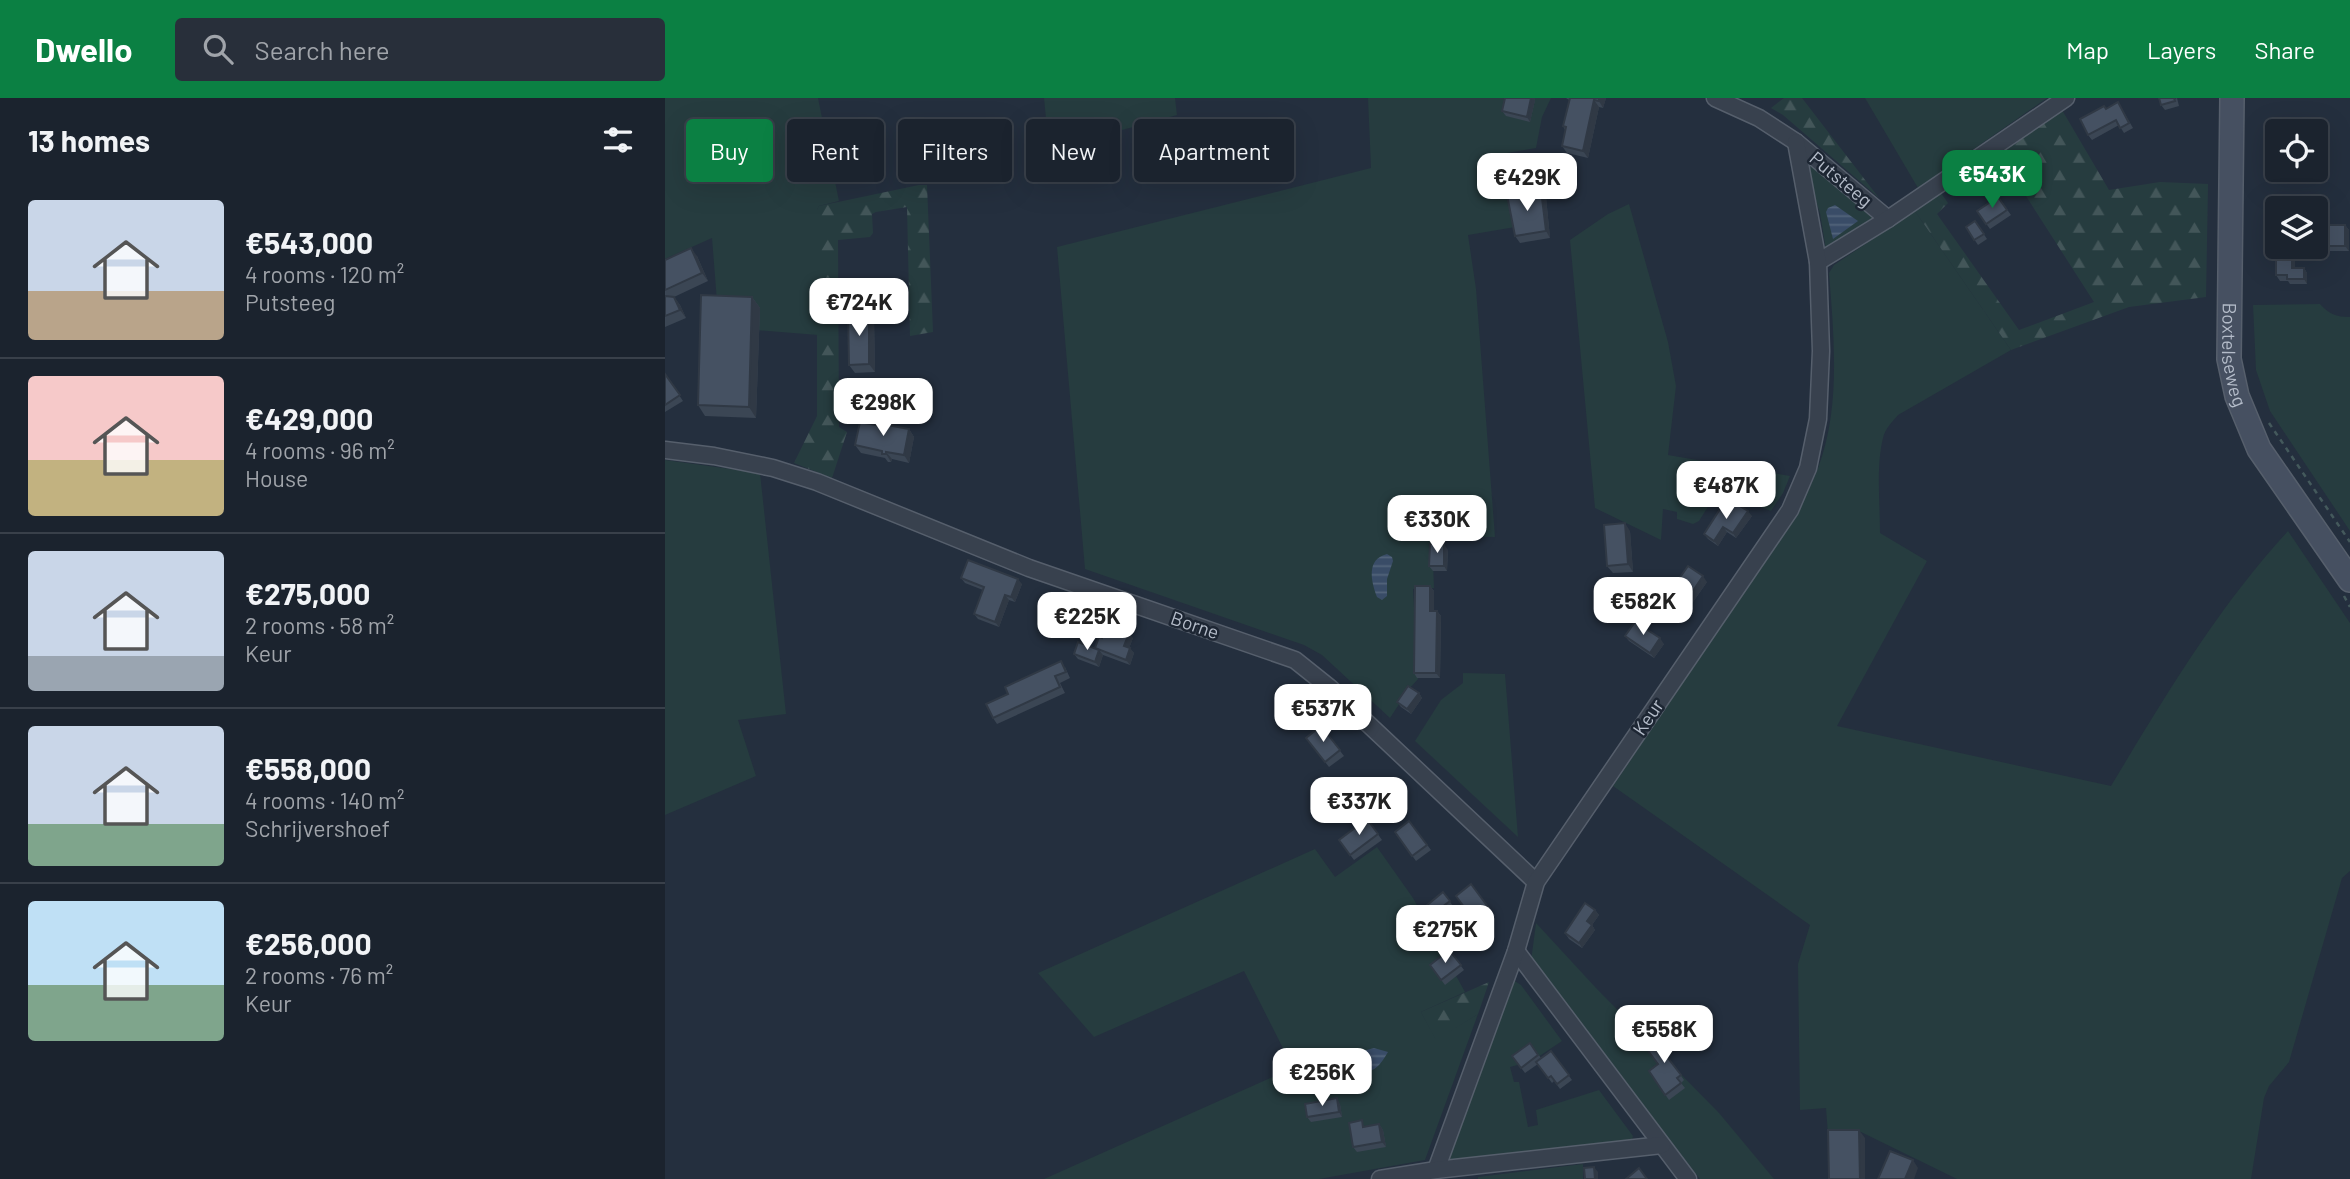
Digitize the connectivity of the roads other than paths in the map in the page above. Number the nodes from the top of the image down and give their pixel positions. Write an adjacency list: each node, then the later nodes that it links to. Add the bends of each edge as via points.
1 (1715, 98): 4 (street, Putsteeg)
2 (2066, 98): 5 (street, Putsteeg)
3 (2232, 98): 8 (main road, Boxtelseweg, via 2228,359 2237,396 2259,449)
4 (1796, 142): 5 (street, Putsteeg); 6 (street, Keur)
5 (1888, 219): 6 (street)
6 (1818, 262): 9 (street, Keur, via 1818,419 1808,468 1790,510)
7 (665, 450): 9 (street, Borne, via 773,468 817,482 1029,568 1295,660)
8 (2350, 580)
9 (1536, 882): 10 (street, Keur)
10 (1516, 951): 11 (street); 12 (street, Keur)
11 (1662, 1145): 12 (street); 14 (street)
12 (1436, 1170): 13 (street)
13 (1380, 1179)
14 (1688, 1179)

